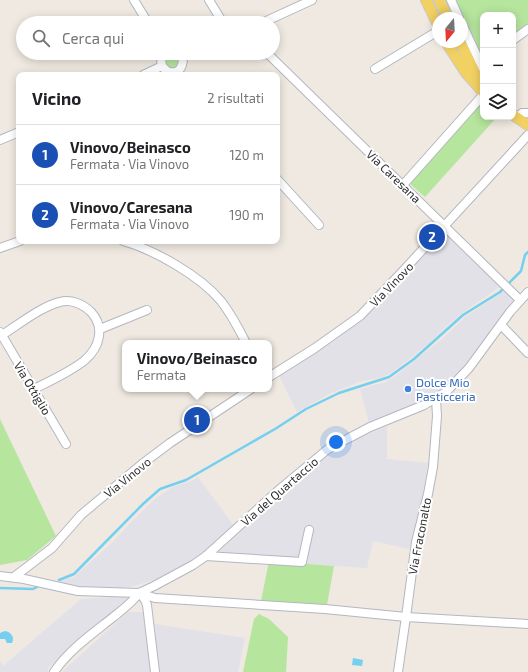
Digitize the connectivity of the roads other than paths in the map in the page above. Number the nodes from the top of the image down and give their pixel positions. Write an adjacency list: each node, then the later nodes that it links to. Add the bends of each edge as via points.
1 (134, 0): 10 (street)
2 (209, 0): 11 (street)
3 (312, 0): 12 (street)
4 (426, 0): 9 (main road)
5 (439, 0): 7 (main road)
6 (451, 0): 8 (street)
7 (445, 12)
8 (456, 12)
9 (432, 13)
10 (144, 16)
11 (219, 16)
12 (277, 16)
13 (528, 29): 16 (street)
14 (432, 35): 24 (street)
15 (468, 37): 22 (street)
16 (516, 38)
17 (450, 48): 28 (main road, via 466,74)
18 (463, 48): 27 (main road)
19 (161, 60): 23 (street)
20 (182, 60): 26 (street)
21 (275, 60): 38 (street, Via Caresana)
22 (480, 63)
23 (162, 66): 25 (street); 26 (street, via 170,72)
24 (375, 70)
25 (149, 72)
26 (182, 72)
27 (480, 84)
28 (480, 87)
29 (480, 98): 38 (street)
30 (528, 113): 31 (street)
31 (516, 114)
32 (516, 116): 33 (main road)
33 (528, 125)
34 (16, 133): 36 (street)
35 (528, 135): 40 (street, Via Vinovo)
36 (0, 140)
37 (280, 182): 39 (street)
38 (403, 185): 40 (street, Via Caresana)
39 (318, 224)
40 (445, 225): 45 (street, Via Caresana); 52 (street, Via Vinovo, via 360,316)
41 (16, 242): 43 (street)
42 (130, 244): 50 (street, via 190,273 201,282 222,303)
43 (0, 248)
44 (528, 292): 45 (street, Via del Quartaccio)
45 (520, 300): 47 (street, Via del Quartaccio)
46 (147, 310): 48 (street)
47 (501, 325): 51 (street); 55 (street, Via del Quartaccio, via 464,374)
48 (100, 329): 49 (street, via 96,318 88,309 78,303 65,301 52,305); 53 (street, via 98,342 86,359)
49 (1, 334): 53 (street, Via Ottiglio)
50 (244, 340)
51 (528, 353)
52 (272, 375)
53 (34, 389): 56 (street, Via Ottiglio)
54 (246, 392): 60 (street, Via Vinovo, via 142,464 81,515 52,548)
55 (436, 399): 58 (street, Via del Quartaccio, via 370,427 328,449); 62 (street, Via Fraconalto, via 433,467 416,542)
56 (66, 444)
57 (310, 530): 58 (street, via 302,562)
58 (206, 556): 61 (street, Via del Quartaccio)
59 (0, 576): 60 (street, Via del Quartaccio)
60 (14, 577): 61 (street, Via del Quartaccio, via 84,592)
61 (139, 593): 62 (street, via 155,598); 64 (street, via 75,649); 65 (street, via 148,605)
62 (406, 618): 63 (street); 66 (street, Via Fraconalto)
63 (528, 624)
64 (54, 672)
65 (155, 672)
66 (398, 672)

